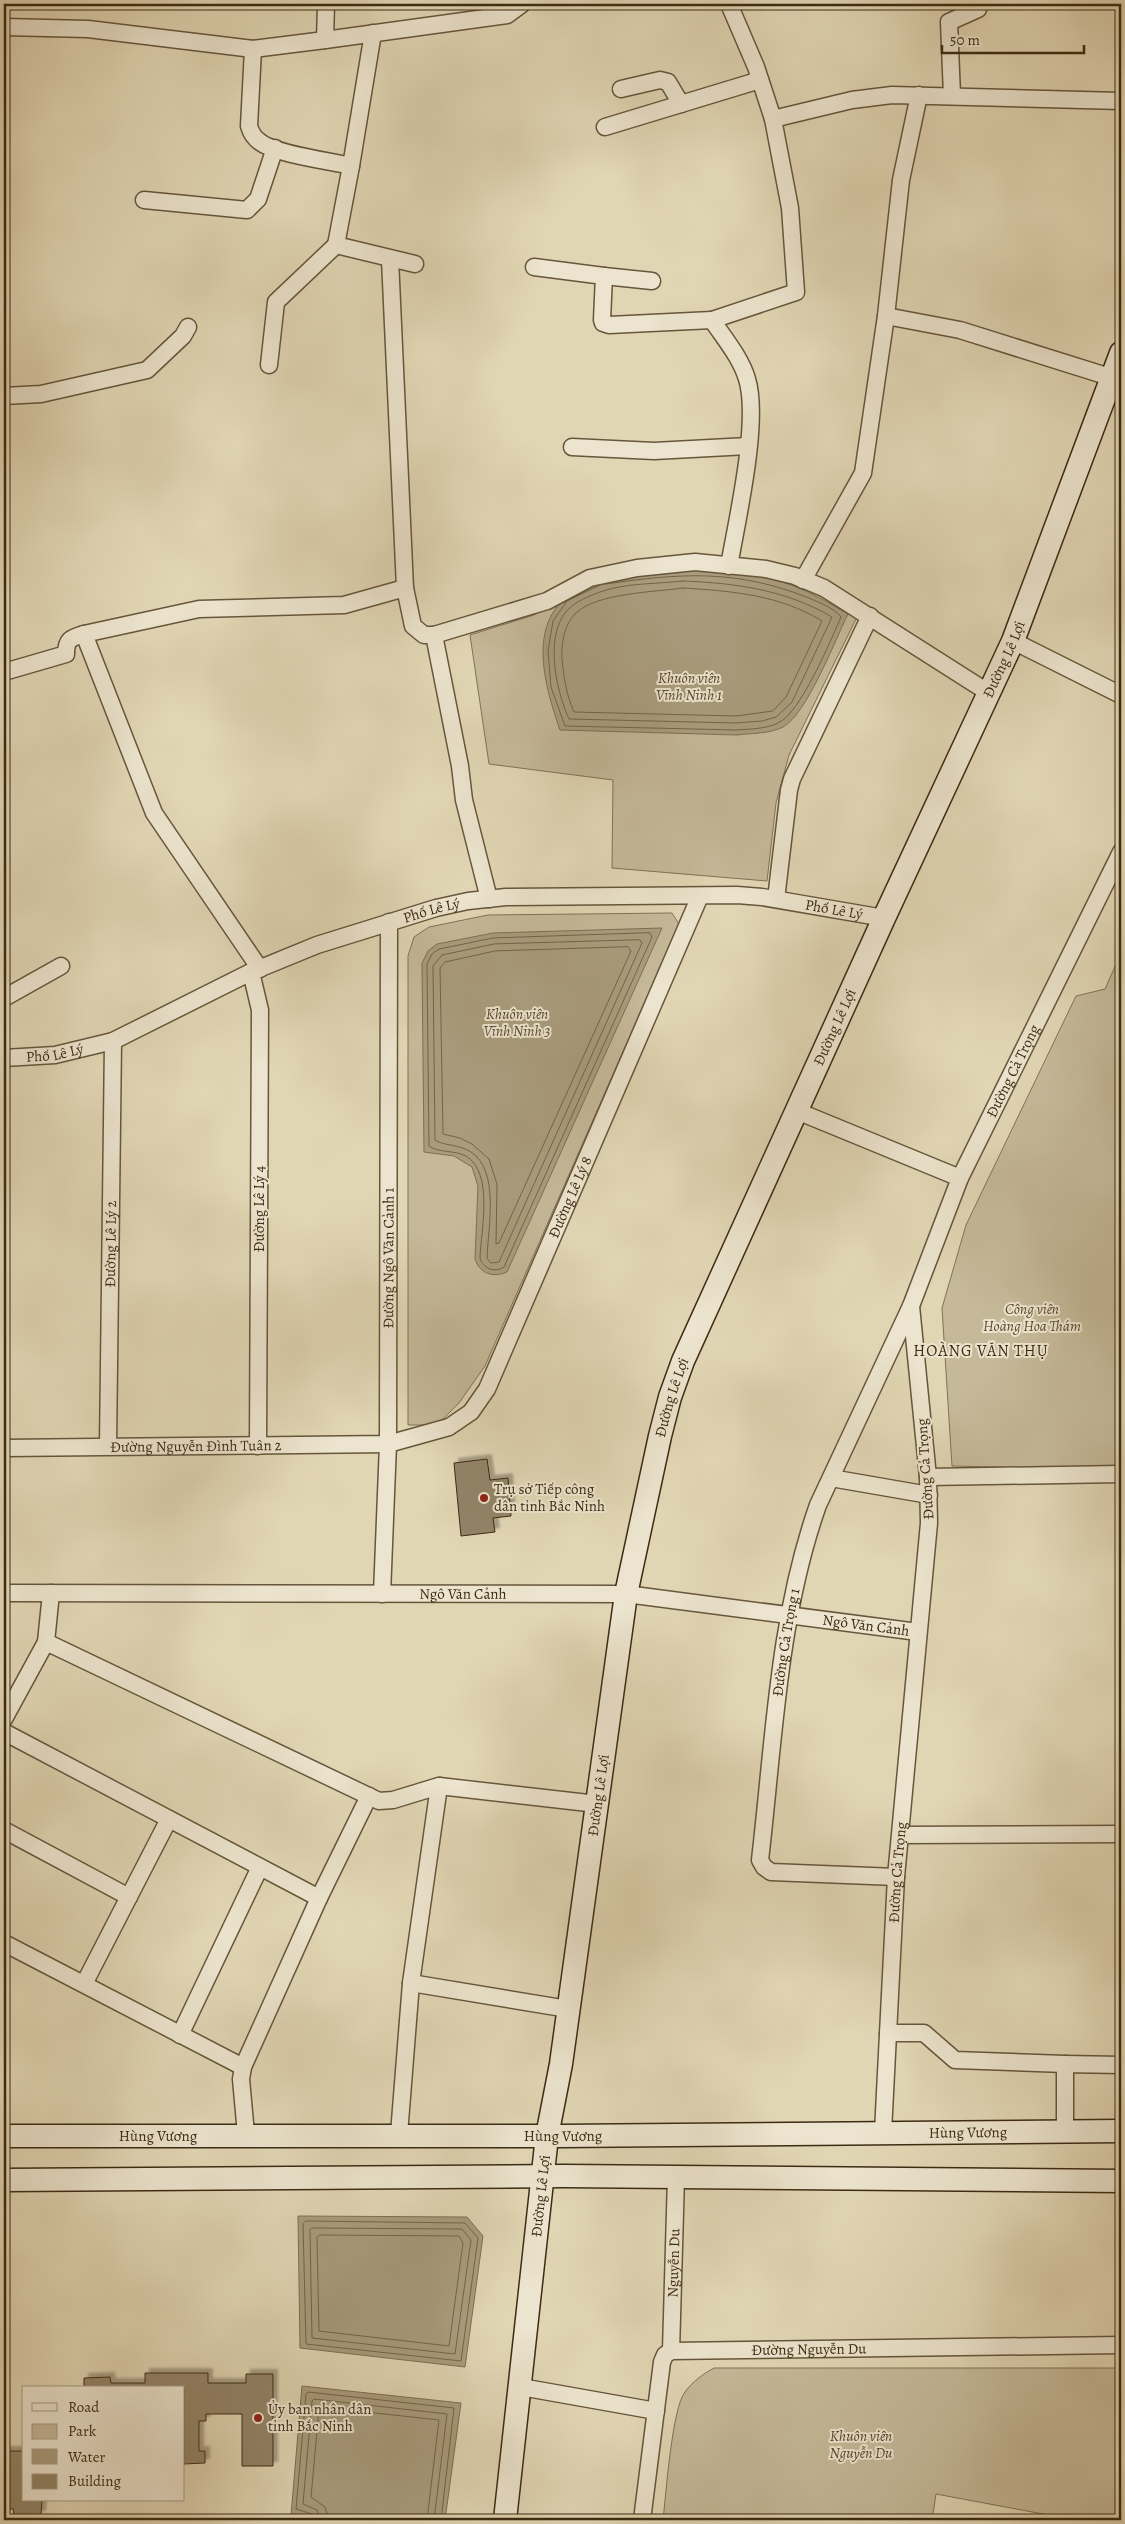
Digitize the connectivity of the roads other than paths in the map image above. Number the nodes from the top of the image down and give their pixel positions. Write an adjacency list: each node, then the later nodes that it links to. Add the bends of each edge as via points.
1 (326, 4): 7 (street)
2 (522, 4): 6 (street, via 508,15)
3 (729, 4): 9 (street)
4 (978, 4): 12 (street, via 978,9 949,22)
5 (4, 27): 8 (street, via 88,29)
6 (373, 33): 7 (street); 18 (street)
7 (325, 40): 8 (street)
8 (253, 49): 17 (street, via 250,126 257,140)
9 (760, 80): 14 (street); 15 (street)
10 (621, 89): 14 (street, via 660,80)
11 (919, 95): 12 (street); 15 (street, via 869,96); 26 (street, via 900,180)
12 (952, 96): 13 (street)
13 (1121, 101)
14 (681, 104): 16 (street)
15 (773, 119): 27 (street, via 790,208 796,292)
16 (605, 128)
17 (275, 148): 18 (street); 19 (street, via 258,199 247,210)
18 (351, 166): 20 (street)
19 (144, 200)
20 (336, 245): 21 (street); 30 (street, via 276,302)
21 (390, 259): 22 (street); 37 (street)
22 (414, 264)
23 (534, 267): 24 (street)
24 (604, 276): 25 (street); 27 (street, via 604,323)
25 (652, 281)
26 (886, 316): 31 (street, via 960,330); 36 (street, via 863,473)
27 (712, 320): 33 (street, via 747,377 752,403)
28 (188, 328): 32 (street, via 147,370 40,394)
29 (1121, 353): 31 (main road, Đường Lê Lợi)
30 (270, 365)
31 (1113, 378): 41 (main road, Đường Lê Lợi)
32 (4, 396)
33 (748, 446): 34 (street, via 654,451); 35 (street)
34 (572, 447)
35 (729, 566): 36 (street, via 766,569); 40 (street, via 695,562 637,568 590,578 547,602)
36 (803, 580): 38 (street, via 824,588)
37 (405, 588): 39 (street, via 344,606 199,609); 40 (street, via 413,626 424,635)
38 (870, 616): 43 (street); 48 (street, via 792,779)
39 (84, 634): 42 (street, via 70,638 66,654); 52 (street, via 154,813)
40 (434, 635): 47 (street, via 464,800)
41 (1013, 641): 43 (main road, Đường Lê Lợi); 44 (street)
42 (4, 672)
43 (989, 693): 49 (main road, Đường Lê Lợi)
44 (1121, 695)
45 (1121, 852): 57 (street, Đường Cả Trọng)
46 (700, 896): 47 (street, Phố Lê Lý); 48 (street, Phố Lê Lý); 59 (street, Đường Lê Lý 8, via 487,1388 471,1412 449,1427)
47 (489, 899): 50 (street, Phố Lê Lý, via 468,901)
48 (776, 899): 49 (street, Phố Lê Lý)
49 (884, 918): 56 (main road, Đường Lê Lợi)
50 (389, 922): 52 (street, Phố Lê Lý, via 317,945); 59 (street, Đường Ngô Văn Cảnh 1)
51 (61, 966): 53 (street)
52 (255, 971): 54 (street, Phố Lê Lý); 61 (street, Đường Lê Lý 4, via 260,1010)
53 (4, 998)
54 (113, 1041): 55 (street, Phố Lê Lý, via 56,1055); 60 (street, Đường Lê Lý 2)
55 (4, 1058)
56 (798, 1111): 57 (street); 70 (main road, Đường Lê Lợi, via 670,1397)
57 (960, 1178): 58 (street, Đường Cả Trọng)
58 (911, 1306): 64 (street, Đường Cả Trọng); 65 (street, Đường Cả Trọng 1)
59 (388, 1444): 61 (street, Đường Nguyễn Đình Tuân 2); 69 (street, Đường Ngô Văn Cảnh 1)
60 (108, 1446): 61 (street, Đường Nguyễn Đình Tuân 2); 62 (street, Đường Nguyễn Đình Tuân 2)
61 (258, 1446)
62 (4, 1448)
63 (1121, 1474): 64 (street)
64 (928, 1477): 66 (street, Đường Cả Trọng)
65 (831, 1478): 66 (street); 71 (street, Đường Cả Trọng 1, via 808,1534)
66 (929, 1495): 72 (street, Đường Cả Trọng)
67 (4, 1592): 68 (street, Ngô Văn Cảnh)
68 (51, 1593): 69 (street, Ngô Văn Cảnh); 73 (street)
69 (382, 1594): 70 (street, Ngô Văn Cảnh)
70 (626, 1594): 71 (street, Ngô Văn Cảnh); 79 (main road, Đường Lê Lợi)
71 (788, 1616): 72 (street, Ngô Văn Cảnh); 85 (street, Đường Cả Trọng 1, via 760,1860 771,1872)
72 (918, 1632): 83 (street, Đường Cả Trọng)
73 (46, 1642): 74 (street); 78 (street)
74 (11, 1693): 75 (street)
75 (4, 1719)
76 (4, 1732): 80 (street)
77 (439, 1786): 78 (street, via 393,1800 379,1801); 79 (street); 89 (street)
78 (369, 1796): 87 (street)
79 (597, 1804): 91 (main road, Đường Lê Lợi)
80 (169, 1819): 84 (street); 86 (street)
81 (4, 1830): 86 (street)
82 (1121, 1834): 83 (street)
83 (901, 1835): 85 (street, Đường Cả Trọng)
84 (260, 1867): 87 (street); 93 (street)
85 (896, 1877): 92 (street, Đường Cả Trọng)
86 (129, 1897): 90 (street)
87 (319, 1898): 96 (street)
88 (4, 1943): 90 (street)
89 (412, 1982): 91 (street); 101 (street)
90 (84, 1984): 93 (street)
91 (568, 2009): 103 (main road, Đường Lê Lợi)
92 (888, 2033): 94 (street, via 924,2033 955,2060); 98 (street, Đường Cả Trọng)
93 (180, 2035): 96 (street)
94 (1065, 2064): 95 (street); 99 (street)
95 (1121, 2065)
96 (243, 2066): 100 (street, via 241,2080)
97 (1121, 2131): 99 (main road, Hùng Vương)
98 (882, 2132): 99 (main road, Hùng Vương); 103 (main road, Hùng Vương)
99 (1065, 2132)
100 (246, 2134): 101 (main road, Hùng Vương); 102 (main road, Hùng Vương)
101 (399, 2134): 103 (main road, Hùng Vương)
102 (4, 2136)
103 (547, 2136): 104 (main road, Đường Lê Lợi)
104 (543, 2176): 105 (main road); 106 (main road); 110 (main road, Đường Lê Lợi)
105 (676, 2177): 107 (main road); 109 (street, Nguyễn Du)
106 (4, 2180)
107 (1121, 2181)
108 (1121, 2345): 109 (street, Đường Nguyễn Du)
109 (671, 2351): 111 (street, via 662,2362)
110 (521, 2387): 111 (street); 112 (main road, Đường Lê Lợi)
111 (656, 2411): 113 (street)
112 (505, 2520)
113 (642, 2520)

